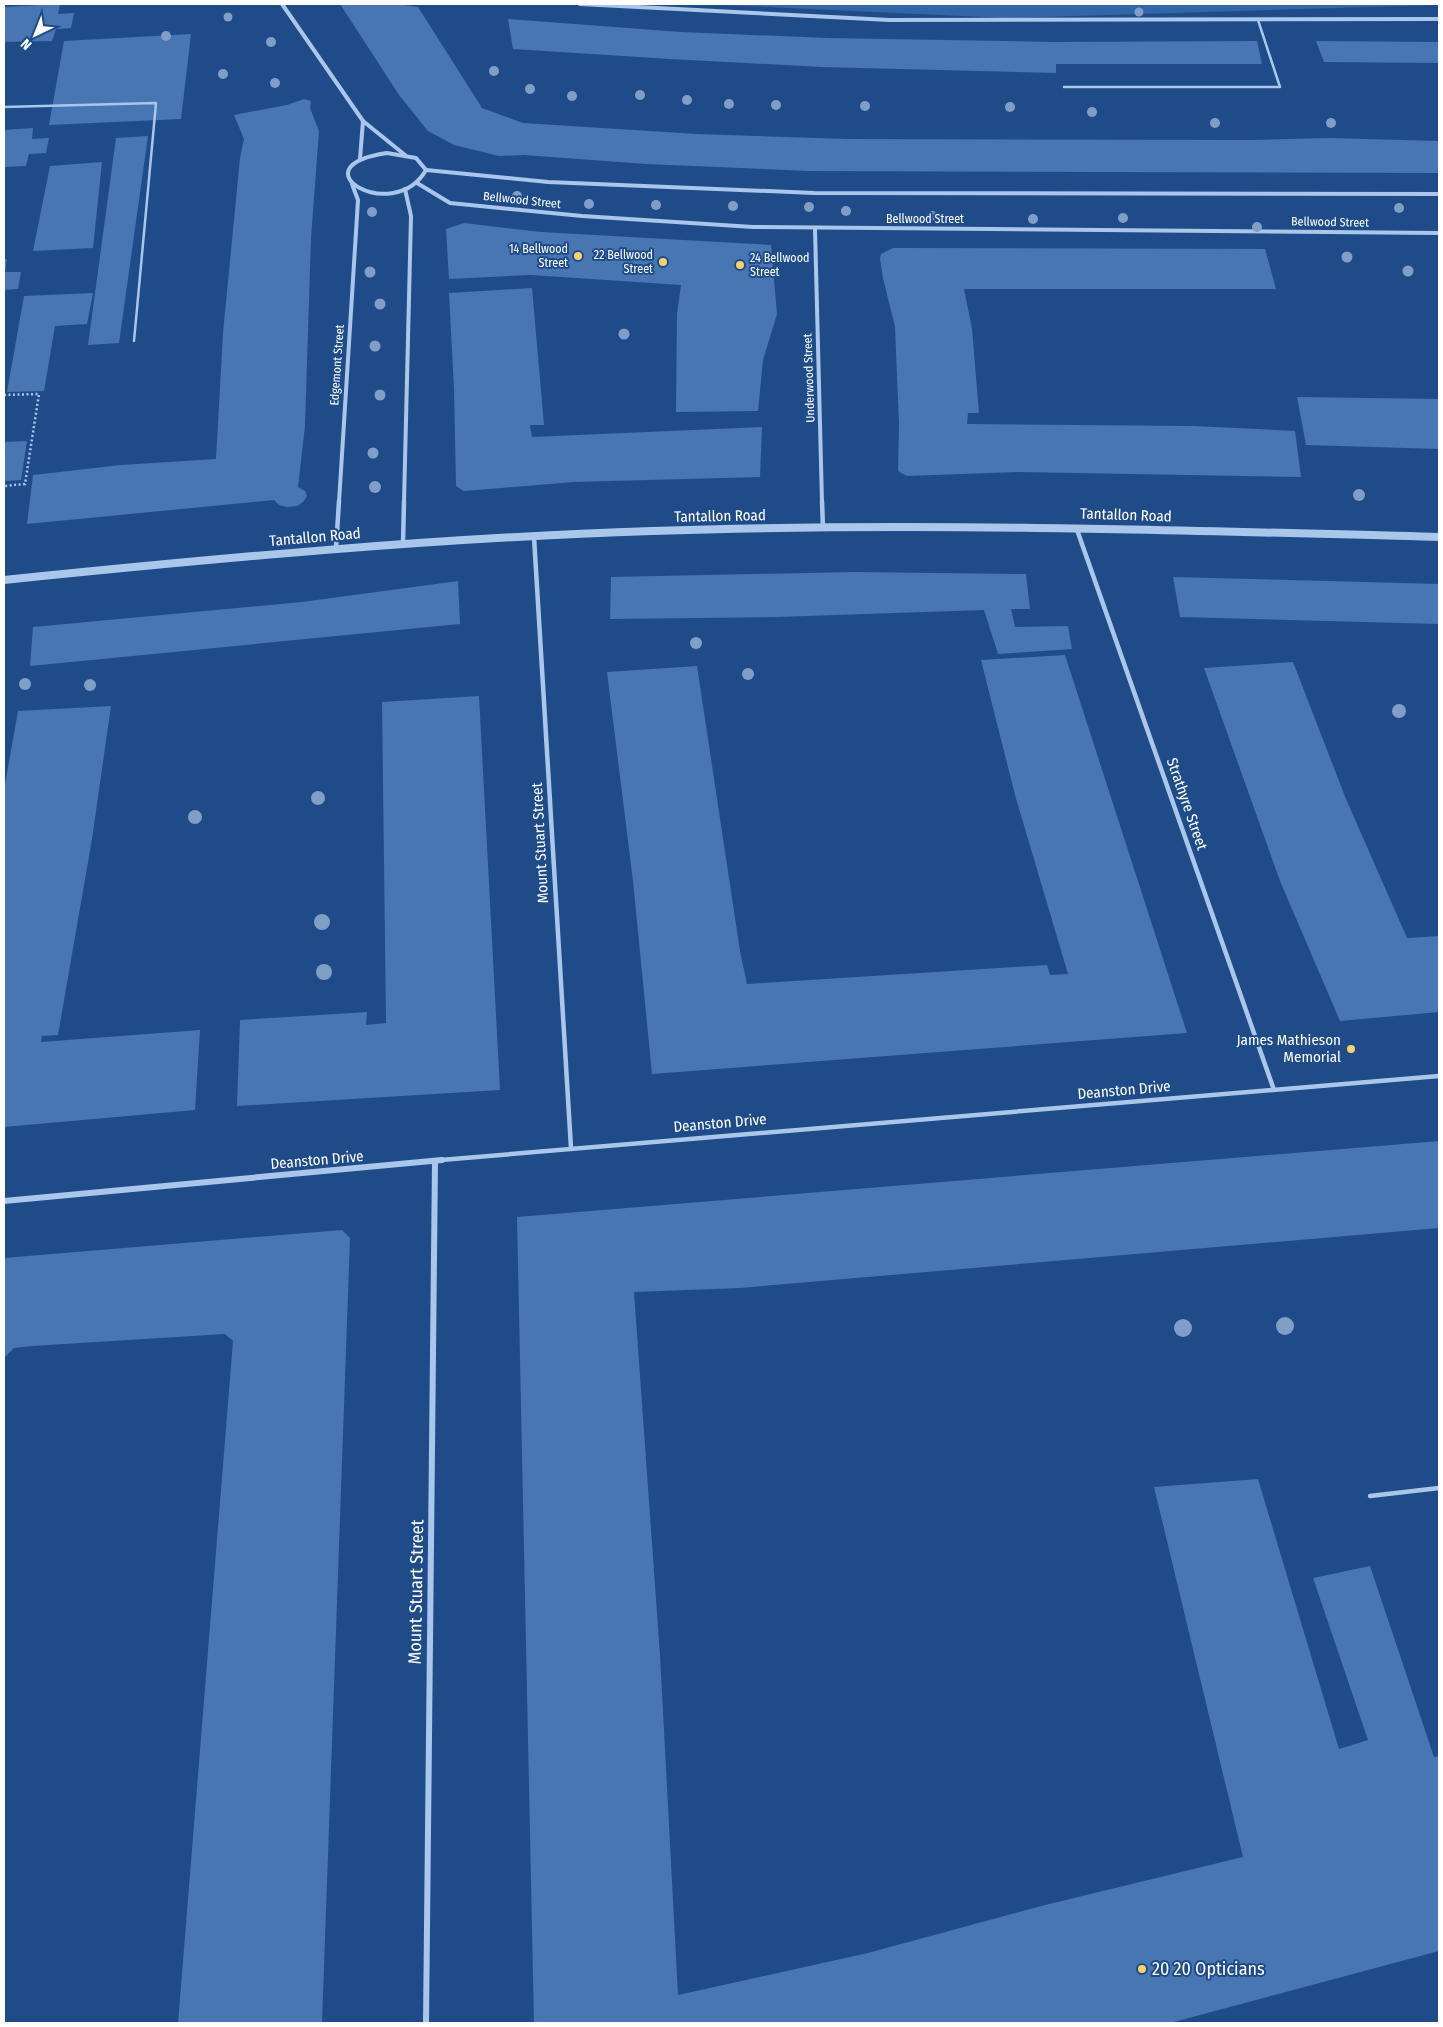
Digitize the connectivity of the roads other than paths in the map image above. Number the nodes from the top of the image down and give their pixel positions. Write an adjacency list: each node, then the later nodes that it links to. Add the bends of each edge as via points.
1 (282, 4): 8 (street)
2 (580, 4): 4 (street, via 889,20)
3 (1439, 19): 4 (street)
4 (1258, 20): 5 (lane, via 1280,87)
5 (1064, 87)
6 (52, 105): 7 (lane); 18 (lane, via 156,103)
7 (4, 107)
8 (363, 121): 9 (street); 10 (street)
9 (405, 155): 10 (street, via 387,153); 11 (street, via 416,158)
10 (360, 159): 13 (street, via 348,171)
11 (426, 170): 12 (street); 15 (street, Bellwood Street, via 548,182 814,193)
12 (417, 183): 14 (street); 16 (street, Bellwood Street, via 450,203 639,220)
13 (352, 184): 14 (street, via 379,192); 24 (street, Edgemont Street, via 358,200)
14 (405, 189): 23 (street, via 411,216)
15 (1439, 194)
16 (815, 228): 17 (street, Bellwood Street); 20 (street, Underwood Street)
17 (1439, 233)
18 (134, 341)
19 (1076, 527): 20 (street, Tantallon Road); 22 (street, Tantallon Road); 27 (street, Strathyre Street)
20 (823, 528): 21 (street, Tantallon Road)
21 (534, 537): 23 (street, Tantallon Road); 28 (street, Mount Stuart Street)
22 (1439, 537)
23 (403, 544): 24 (street, Tantallon Road)
24 (336, 548): 25 (street, Tantallon Road)
25 (4, 580)
26 (1439, 1076): 27 (street, Deanston Drive)
27 (1274, 1090): 28 (street, Deanston Drive)
28 (571, 1148): 29 (street, Deanston Drive)
29 (435, 1161): 30 (street, Deanston Drive); 33 (street, Mount Stuart Street)
30 (4, 1201)
31 (1439, 1488): 32 (lane)
32 (1370, 1496)
33 (426, 2023)

